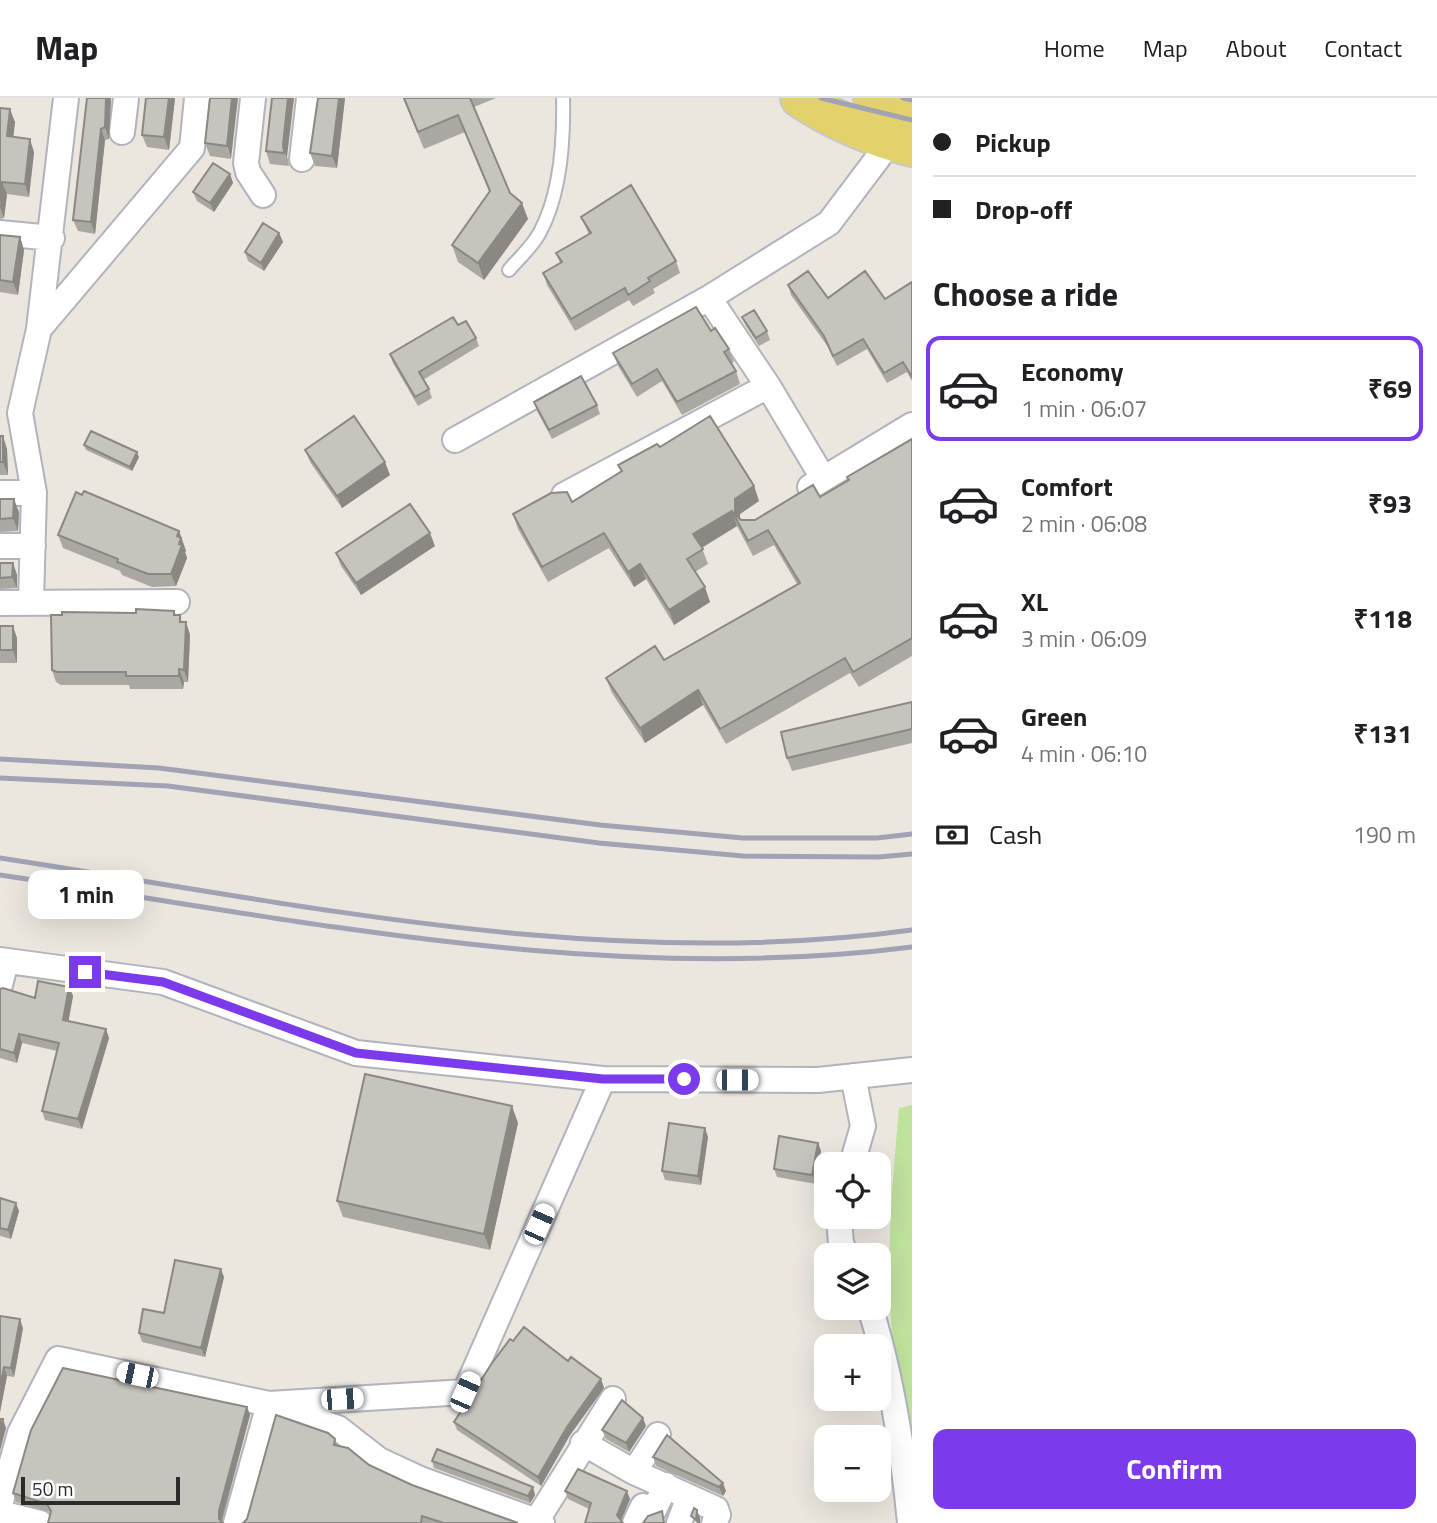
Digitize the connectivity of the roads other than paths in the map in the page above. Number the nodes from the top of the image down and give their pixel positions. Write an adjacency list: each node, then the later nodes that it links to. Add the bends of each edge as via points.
1 (66, 98): 14 (street)
2 (126, 98): 9 (street)
3 (197, 98): 17 (street, via 192,148)
4 (254, 98): 12 (street, via 246,163)
5 (309, 98): 11 (street)
6 (563, 98): 15 (lane, via 558,173 549,209 540,233)
7 (800, 98): 10 (main road, via 819,111)
8 (873, 98): 10 (main road)
9 (122, 132)
10 (905, 134): 16 (street, via 829,223)
11 (302, 159)
12 (263, 195)
13 (0, 233): 14 (street)
14 (52, 239): 17 (street)
15 (509, 270)
16 (709, 298): 18 (street); 20 (street)
17 (39, 330): 23 (street, via 20,413)
18 (768, 386): 21 (street); 24 (street)
19 (912, 425): 21 (street)
20 (455, 440)
21 (823, 478): 25 (street)
22 (0, 493): 23 (street)
23 (34, 493): 27 (street)
24 (564, 495)
25 (788, 500)
26 (0, 546): 27 (street)
27 (33, 547): 28 (street)
28 (31, 602): 29 (street); 30 (street)
29 (177, 602)
30 (0, 603)
31 (2, 968): 34 (street, via 163,982 356,1053)
32 (912, 1070): 33 (street)
33 (853, 1076): 34 (street, via 818,1080); 35 (street, via 863,1126)
34 (603, 1079): 38 (street, via 465,1392)
35 (855, 1152)
36 (874, 1320): 52 (street, via 903,1447)
37 (613, 1399): 40 (street)
38 (268, 1404): 44 (street, via 58,1359 20,1433); 47 (street, via 338,1428 379,1460 420,1479); 50 (street)
39 (658, 1435): 41 (street)
40 (583, 1443): 41 (street); 47 (street)
41 (634, 1472): 42 (street)
42 (666, 1485): 43 (street); 46 (street)
43 (689, 1497): 48 (street); 51 (street, via 716,1509)
44 (0, 1505)
45 (0, 1513): 49 (street)
46 (644, 1517): 48 (street)
47 (539, 1522)
48 (679, 1522)
49 (40, 1523)
50 (236, 1523)
51 (714, 1523)
52 (910, 1523)

